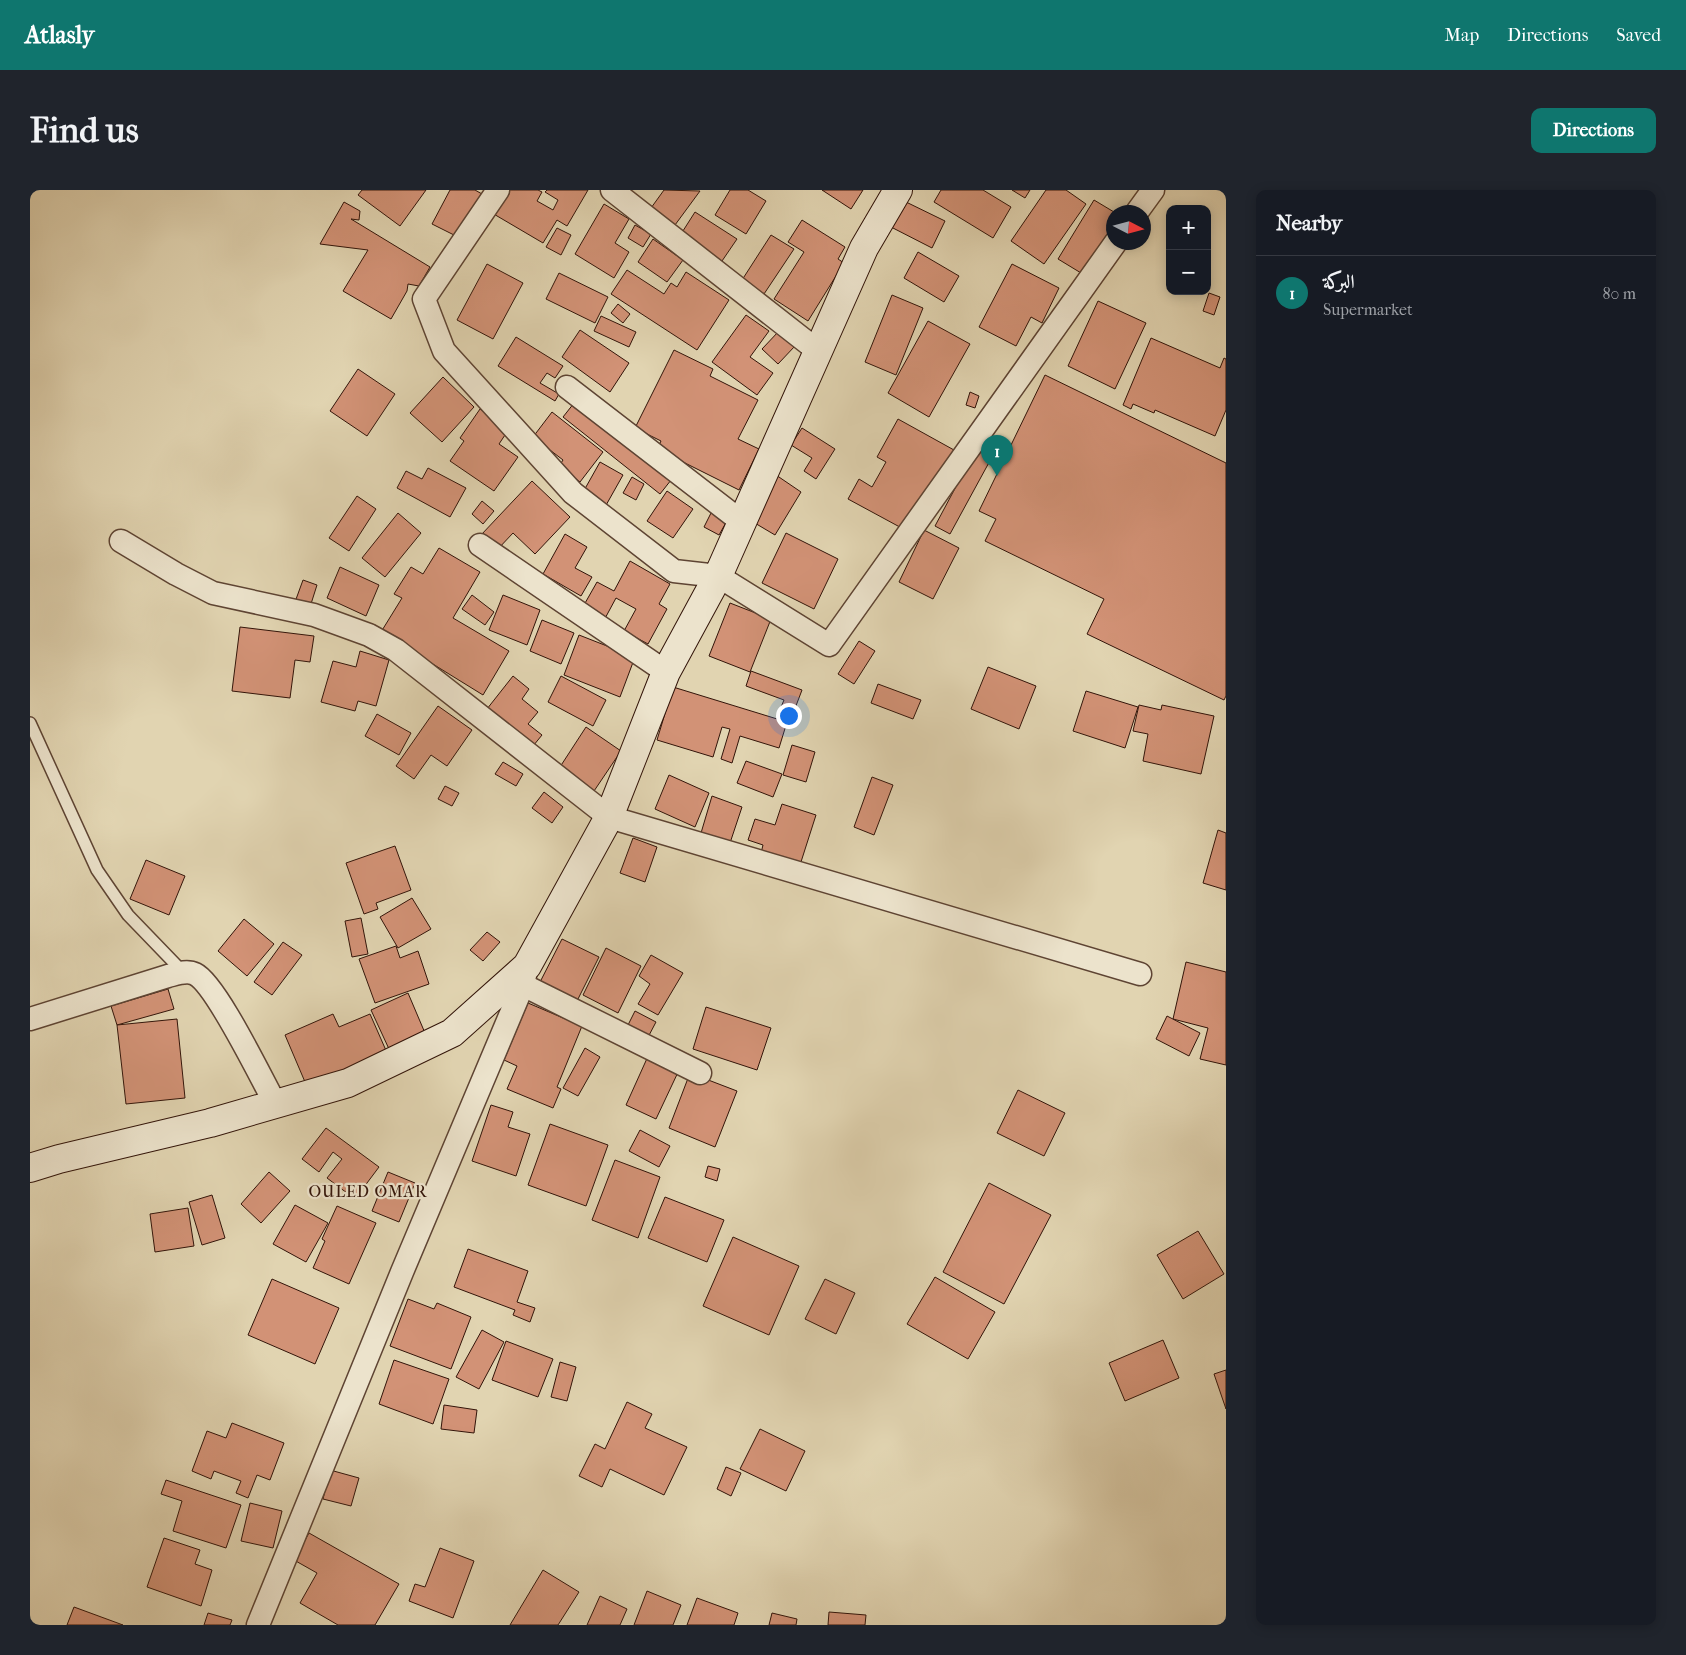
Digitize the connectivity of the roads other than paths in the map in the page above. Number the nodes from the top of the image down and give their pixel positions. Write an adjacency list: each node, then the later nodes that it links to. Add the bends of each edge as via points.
1 (498, 190): 12 (street, via 424,299 444,351 573,493 674,571)
2 (612, 190): 7 (street)
3 (898, 190): 7 (main road, via 864,248)
4 (1153, 190): 5 (street)
5 (1142, 205)
6 (1110, 250): 12 (street, via 830,645)
7 (818, 351): 9 (main road)
8 (567, 387): 9 (street)
9 (742, 522): 12 (main road)
10 (121, 541): 15 (street, via 213,593 314,615 368,635 396,650)
11 (480, 545): 13 (street)
12 (718, 576): 13 (main road)
13 (666, 672): 15 (main road)
14 (30, 723): 16 (lane, via 97,870 128,915)
15 (609, 817): 17 (street); 18 (main road)
16 (183, 972): 19 (street); 21 (street, via 195,974 206,983)
17 (1140, 974)
18 (525, 976): 20 (street); 21 (main road, via 452,1033 348,1083); 23 (street)
19 (30, 1019)
20 (700, 1073)
21 (275, 1103): 22 (main road, via 210,1123)
22 (30, 1168)
23 (258, 1625)

